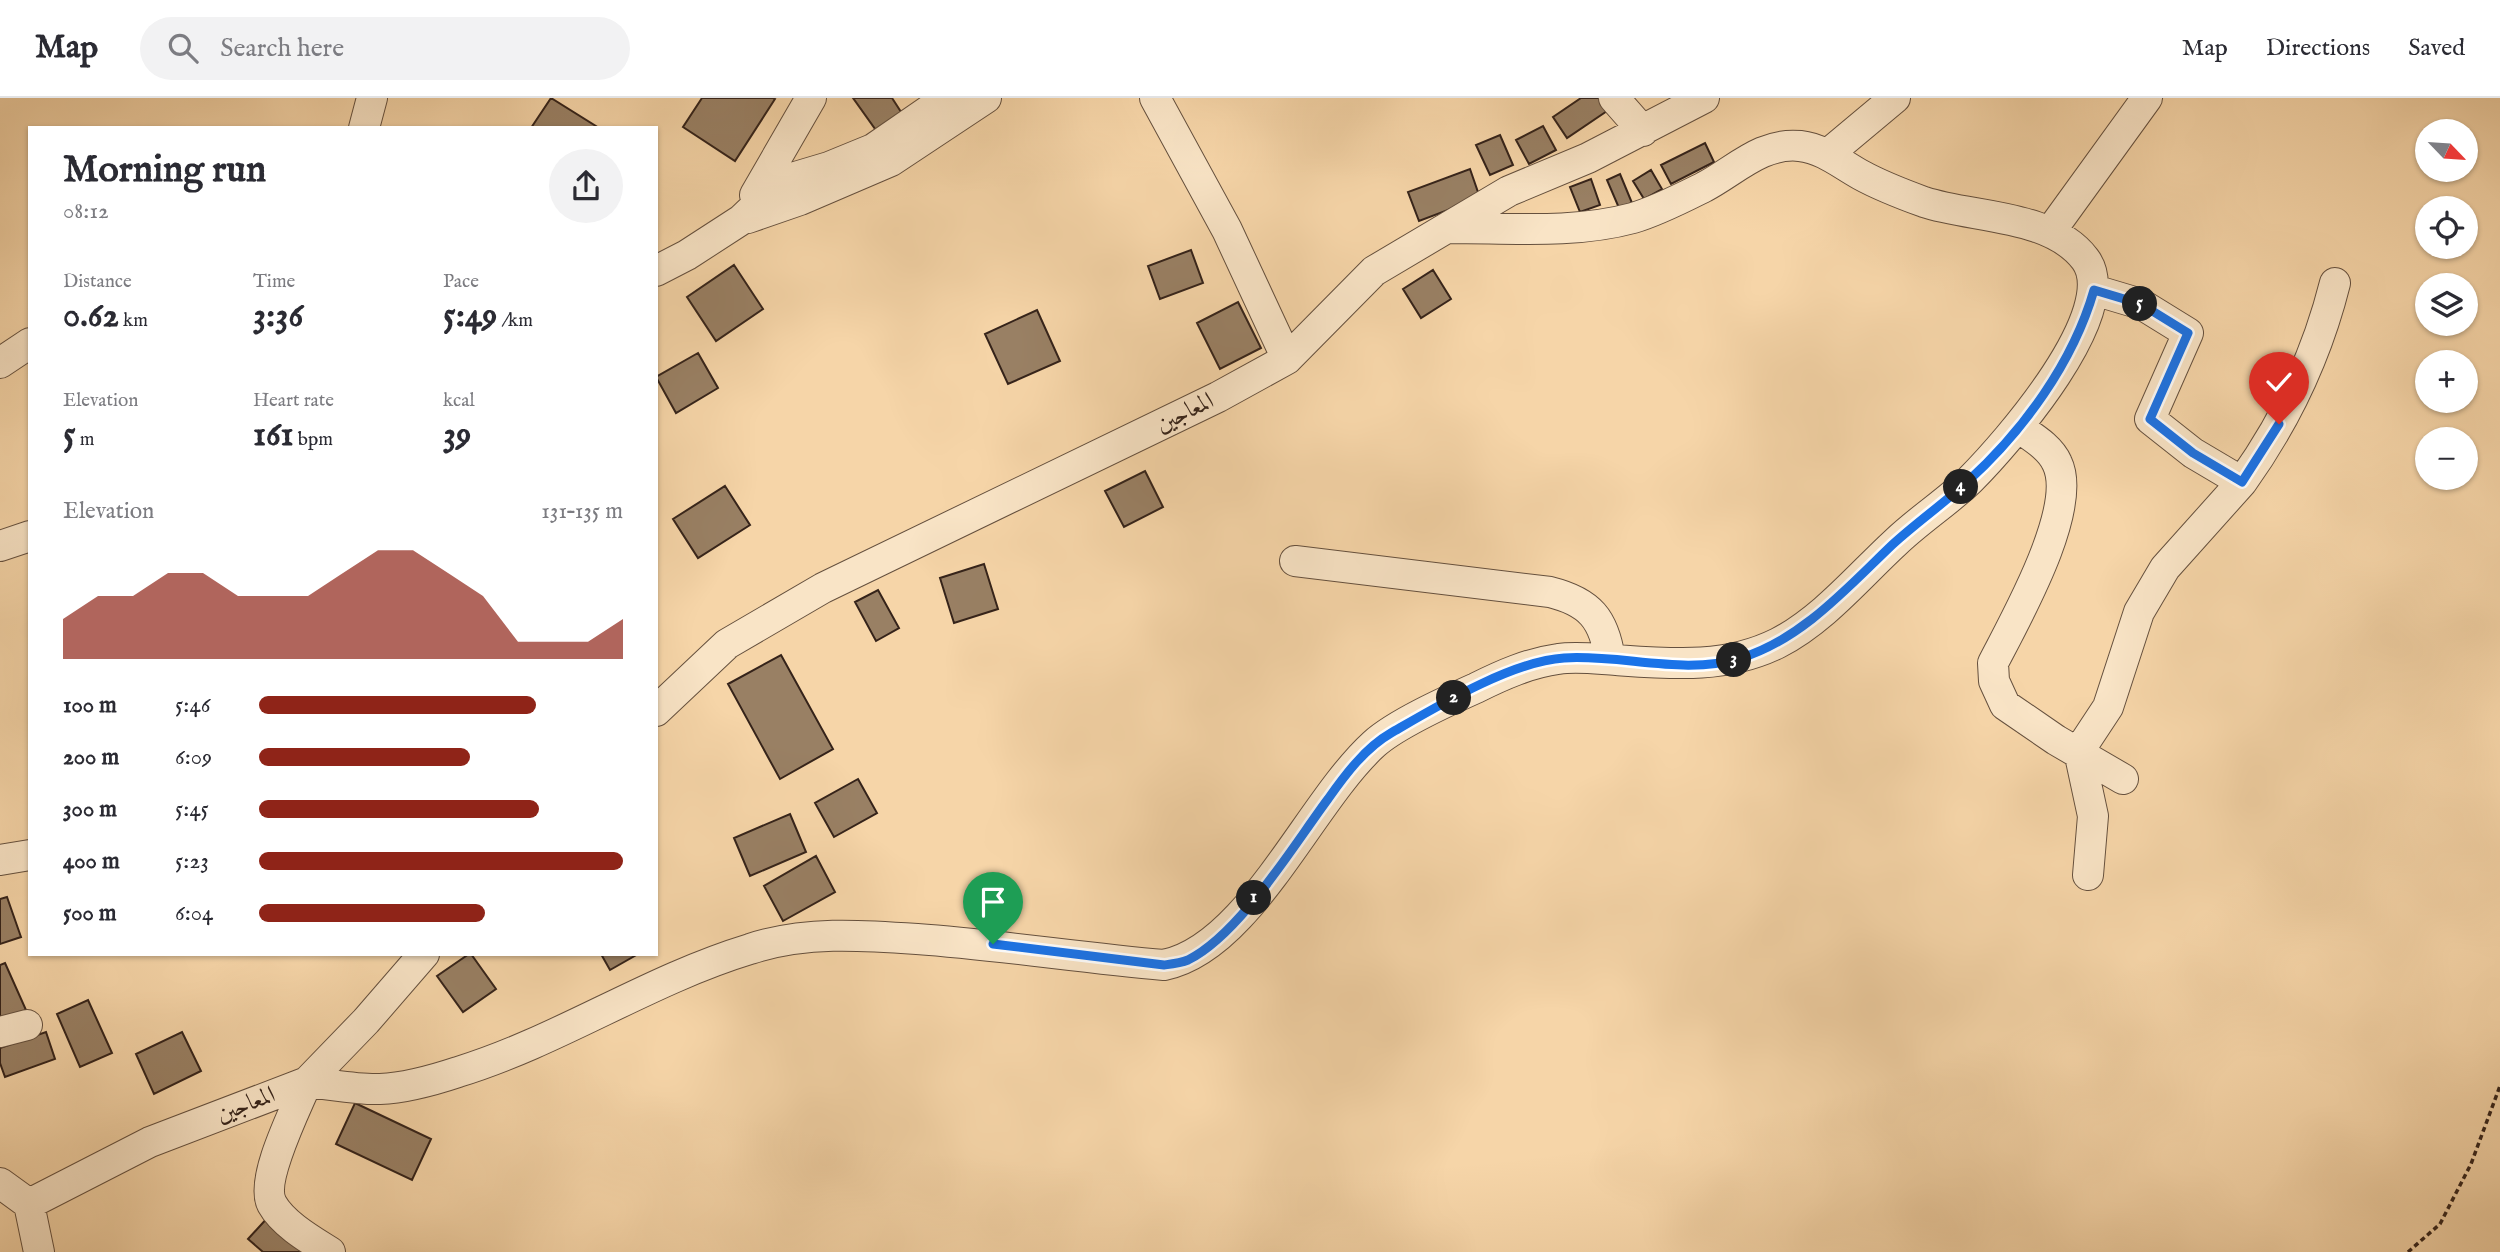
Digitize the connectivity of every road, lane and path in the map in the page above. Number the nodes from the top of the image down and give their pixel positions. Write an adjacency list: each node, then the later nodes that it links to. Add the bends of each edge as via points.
1 (372, 98): 10 (street)
2 (811, 98): 13 (street)
3 (947, 98): 13 (street, via 873,149 782,181)
4 (986, 98): 13 (street, via 878,167)
5 (1155, 98): 20 (street, via 1227,230)
6 (1614, 98): 11 (street)
7 (1703, 98): 11 (street, المعاجين)
8 (1895, 98): 12 (street)
9 (2147, 98): 15 (street)
10 (365, 126)
11 (1643, 131): 14 (street, المعاجين, via 1509,191)
12 (1828, 154): 14 (street, via 1799,146 1770,148 1707,186 1639,216 1595,227); 15 (street, via 1892,191)
13 (741, 220): 16 (street)
14 (1450, 228): 20 (street, المعاجين, via 1374,271)
15 (2050, 232): 18 (street, via 2086,260)
16 (658, 270)
17 (2335, 283): 23 (street, via 2315,354)
18 (2094, 290): 22 (street, via 2060,370); 23 (street, via 2141,304 2188,333 2150,419 2193,453)
19 (28, 344): 21 (street)
20 (1287, 359): 28 (street, المعاجين, via 1218,397 823,588 727,643)
21 (0, 363)
22 (2018, 427): 27 (street, via 1969,481 1781,641 1739,659 1688,665); 29 (street, via 2057,461 2062,479 2060,505 2050,542 1993,663 1994,681 2005,705)
23 (2242, 482): 29 (street, via 2165,568 2139,612 2108,707)
24 (28, 537): 25 (street)
25 (0, 546)
26 (1296, 561): 27 (street, via 1573,598 1601,626)
27 (1610, 659): 35 (street, via 1562,658 1522,668 1472,689 1377,741 1342,780 1241,916 1186,961 1164,965 993,944 848,934 796,939 750,948 537,1043 435,1079 380,1089)
28 (658, 709)
29 (2079, 751): 30 (street); 33 (street, via 2092,816)
30 (2123, 779)
31 (28, 855): 32 (street)
32 (0, 860)
33 (2088, 875)
34 (422, 956): 35 (street, المعاجين)
35 (307, 1082): 38 (street, المعاجين, via 150,1142); 40 (street, via 277,1155 269,1184 270,1201 278,1214)
36 (2500, 1086): 41 (path, via 2471,1164 2440,1224)
37 (0, 1183): 38 (street)
38 (29, 1204): 39 (street)
39 (39, 1252)
40 (330, 1252)
41 (2408, 1252)

